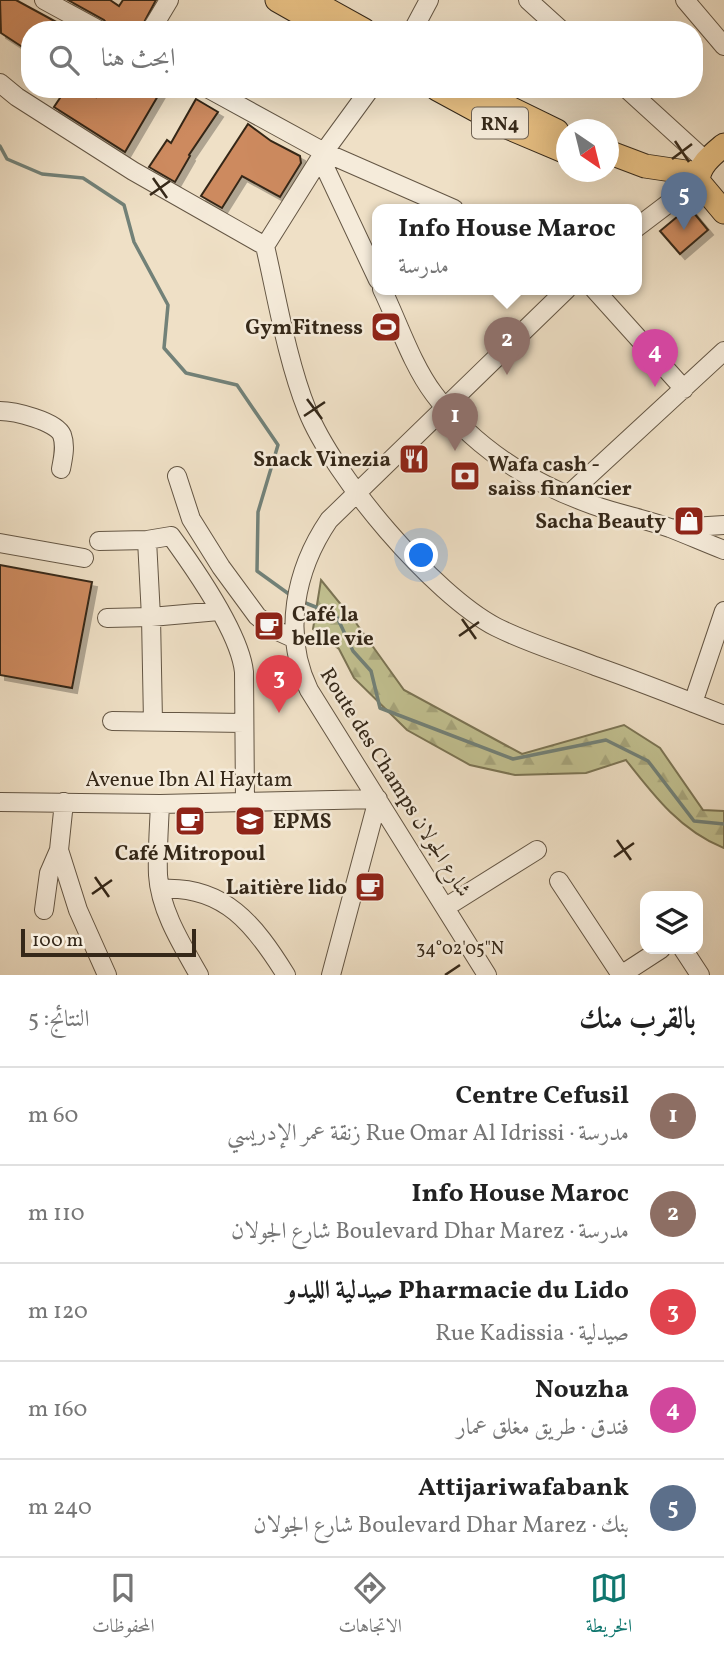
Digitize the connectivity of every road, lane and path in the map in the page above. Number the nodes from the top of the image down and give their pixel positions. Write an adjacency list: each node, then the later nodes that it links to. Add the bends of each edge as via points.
1 (44, 0): 8 (street)
2 (169, 0): 9 (street)
3 (277, 0): 10 (main road)
4 (310, 0): 11 (main road)
5 (429, 0): 12 (street)
6 (528, 0): 13 (street)
7 (685, 0): 15 (street)
8 (82, 21)
9 (156, 21)
10 (314, 21)
11 (348, 21)
12 (418, 21)
13 (551, 21)
14 (703, 21): 16 (street)
15 (703, 21)
16 (724, 46)
17 (0, 83): 18 (street)
18 (21, 97)
19 (23, 98): 35 (street, via 133,171)
20 (224, 98): 28 (street)
21 (363, 98): 28 (street)
22 (454, 98): 27 (main road, RN4)
23 (490, 98): 25 (main road, RN4)
24 (634, 98): 31 (street)
25 (556, 130)
26 (724, 145): 31 (main road)
27 (556, 148)
28 (322, 155): 32 (street); 35 (street); 36 (street)
29 (619, 156): 31 (main road, via 645,166)
30 (619, 171): 31 (main road, via 660,182)
31 (701, 172): 33 (main road); 34 (street)
32 (442, 204)
33 (724, 212)
34 (642, 224)
35 (265, 246): 46 (street, via 306,408 319,439)
36 (372, 268)
37 (385, 295): 42 (street, via 424,378)
38 (561, 295): 42 (street, Route des Champs شارع الجولان)
39 (599, 295): 41 (street)
40 (720, 362): 41 (street)
41 (684, 389): 47 (street)
42 (445, 407): 46 (street, Route des Champs شارع الجولان); 47 (street, via 512,467)
43 (0, 411): 44 (street, via 57,428 64,452)
44 (61, 469)
45 (177, 476): 59 (street, via 191,519 257,616 273,629)
46 (358, 492): 59 (street, Route des Champs شارع الجولان, via 329,520 305,564); 60 (street, via 430,576 477,615 519,637)
47 (568, 495): 49 (street)
48 (724, 525): 49 (street)
49 (669, 528): 53 (street)
50 (147, 540): 51 (street); 55 (street, via 172,536); 57 (street)
51 (99, 541)
52 (0, 543): 54 (street)
53 (724, 550)
54 (84, 558)
55 (219, 611): 57 (street); 64 (street, via 243,658)
56 (724, 611): 60 (street)
57 (151, 617): 58 (street); 63 (street)
58 (107, 618)
59 (295, 633): 65 (street, Route des Champs شارع الجولان, via 297,660 309,690)
60 (693, 703): 61 (street)
61 (724, 715)
62 (113, 721): 63 (street)
63 (153, 722): 64 (street)
64 (244, 723): 68 (street)
65 (378, 799): 68 (street, Avenue Ibn Al Haytam); 74 (street, Route des Champs شارع الجولان); 81 (street)
66 (0, 802): 67 (street, Avenue Ibn Al Haytam)
67 (64, 802): 69 (street, Avenue Ibn Al Haytam); 70 (street)
68 (245, 802): 69 (street, Avenue Ibn Al Haytam)
69 (160, 804): 73 (street)
70 (58, 850): 75 (street, via 49,873); 78 (street)
71 (537, 850): 74 (street)
72 (559, 881): 83 (street)
73 (160, 889): 79 (street); 80 (street, via 200,891 234,910 254,928)
74 (446, 907): 82 (street, Route des Champs شارع الجولان)
75 (44, 910)
76 (653, 954): 83 (street)
77 (686, 954): 84 (street)
78 (107, 975)
79 (199, 975)
80 (286, 975)
81 (331, 975)
82 (487, 975)
83 (621, 975)
84 (701, 975)

